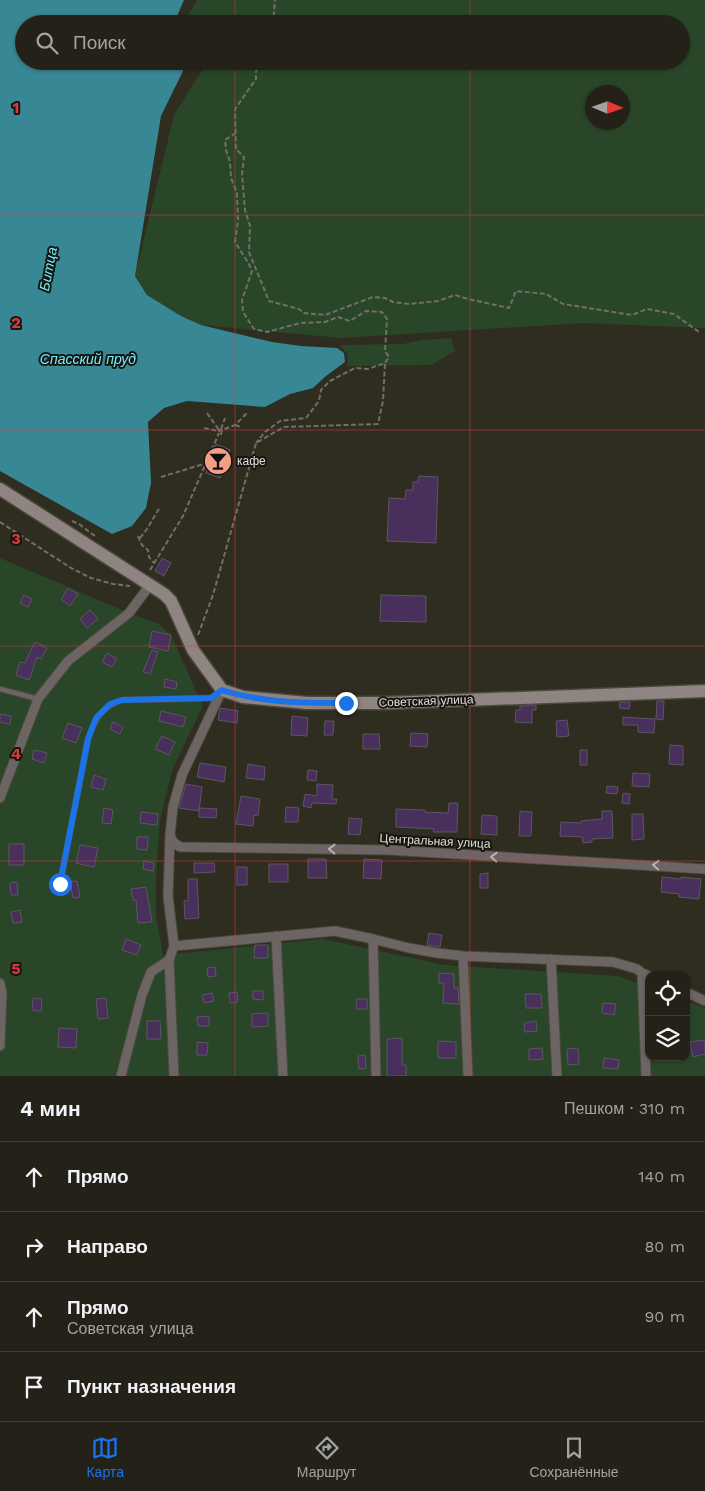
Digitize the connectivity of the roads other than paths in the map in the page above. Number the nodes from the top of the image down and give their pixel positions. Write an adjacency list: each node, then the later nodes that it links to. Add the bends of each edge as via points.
1 (0, 489): 2 (street)
2 (150, 585): 4 (street, via 171,601 193,650); 6 (street, via 128,613 68,661)
3 (0, 689): 6 (lane)
4 (222, 690): 5 (street, Советская улица, via 243,697 307,703); 8 (street, via 182,775 173,807); 10 (lane, via 211,698 122,700 110,704 96,718 88,739)
5 (705, 691)
6 (38, 699): 7 (street)
7 (1, 792)
8 (170, 835): 9 (street, Центральная улица, one-way to 8, via 388,850 180,847); 13 (street, via 168,896)
9 (705, 869)
10 (60, 884)
11 (276, 936): 12 (street, via 335,931); 13 (street); 25 (street)
12 (373, 939): 14 (street); 26 (street)
13 (174, 946): 16 (street)
14 (463, 956): 15 (street); 27 (street)
15 (551, 959): 17 (street, via 613,962 637,968); 28 (street)
16 (169, 960): 23 (street, via 152,972 142,995); 24 (street)
17 (645, 974)
18 (0, 982): 22 (street)
19 (690, 994): 20 (street)
20 (705, 1001)
21 (645, 1016): 29 (street)
22 (0, 1046)
23 (121, 1076)
24 (174, 1076)
25 (284, 1076)
26 (376, 1076)
27 (468, 1076)
28 (557, 1076)
29 (646, 1076)

